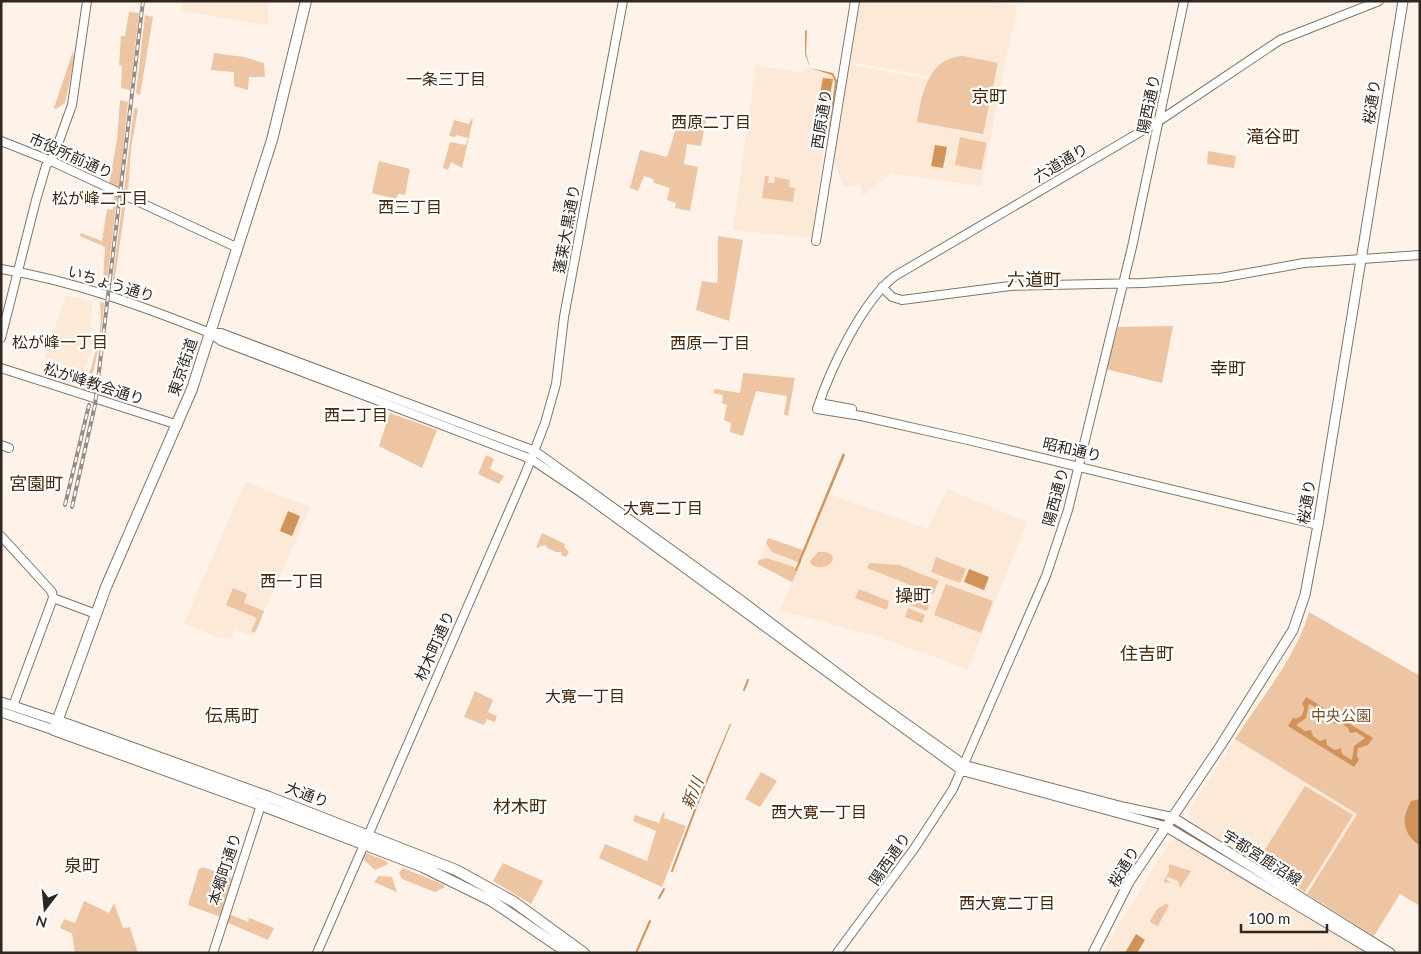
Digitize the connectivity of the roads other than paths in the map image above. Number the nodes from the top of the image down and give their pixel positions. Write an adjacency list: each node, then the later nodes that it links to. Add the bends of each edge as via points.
1 (87, 1): 10 (street, via 72,106 54,155)
2 (306, 1): 12 (highway, 東京街道, via 272,140)
3 (623, 1): 26 (street, 蓬莱大黒通り, via 564,317 556,384)
4 (855, 1): 11 (street, 西原通り)
5 (1184, 1): 8 (street, 陽西通り)
6 (1379, 1): 8 (street, 六道通り, via 1280,40)
7 (1402, 1): 14 (main road, 桜通り)
8 (1159, 122): 17 (street, 陽西通り); 18 (street, 六道通り, via 900,272)
9 (1, 141): 10 (street, 市役所前通り)
10 (49, 160): 12 (street, 市役所前通り); 16 (street)
11 (816, 242)
12 (238, 248): 19 (highway, 東京街道)
13 (1420, 255): 14 (street)
14 (1360, 260): 17 (street, via 1296,264 1237,276); 29 (main road, 桜通り)
15 (1, 269): 16 (street, いちょう通り)
16 (17, 272): 19 (street, いちょう通り, via 108,294); 20 (street)
17 (1123, 283): 18 (street, via 1010,286 902,300 892,297); 28 (street, 陽西通り)
18 (882, 287): 22 (street, 六道通り, via 837,359)
19 (210, 333): 23 (highway, 東京街道); 26 (street, via 221,333); 27 (street, via 222,342)
20 (1, 338)
21 (1, 368): 23 (street, 松が峰教会通り)
22 (818, 406): 28 (street, 昭和通り)
23 (178, 425): 32 (highway, 東京街道)
24 (1, 445): 25 (street)
25 (10, 448)
26 (535, 451): 27 (street, 蓬莱大黒通り); 37 (street)
27 (531, 460): 37 (street, via 586,496); 42 (street, 材木町通り)
28 (1079, 464): 29 (street, 昭和通り); 37 (street, 陽西通り, via 1046,576)
29 (1319, 522): 40 (main road, 桜通り, via 1305,595 1292,630)
30 (1, 536): 31 (street, via 52,592)
31 (53, 598): 32 (street); 34 (street)
32 (96, 614): 36 (highway, 東京街道)
33 (1, 702): 34 (main road, 大通り)
34 (13, 706): 36 (main road, 大通り)
35 (1, 712): 36 (main road, 大通り)
36 (56, 725): 38 (highway, 大通り); 39 (highway, 大通り)
37 (964, 768): 40 (street); 41 (street); 47 (street, 陽西通り, via 938,815)
38 (269, 797): 39 (street, 本郷町通り); 42 (highway, 大通り)
39 (261, 805): 42 (highway, 大通り); 43 (street, 本郷町通り)
40 (1172, 817): 41 (main road, 桜通り); 50 (main road, 宇都宮鹿沼線)
41 (1165, 826): 48 (main road, 桜通り, via 1129,882); 49 (main road, 宇都宮鹿沼線)
42 (367, 839): 44 (street, 材木町通り); 45 (highway, 大通り, via 478,893); 46 (highway, 大通り, via 456,870 496,891)
43 (212, 953)
44 (317, 953)
45 (568, 953)
46 (584, 953)
47 (838, 953)
48 (1092, 953)
49 (1377, 953)
50 (1390, 953)

